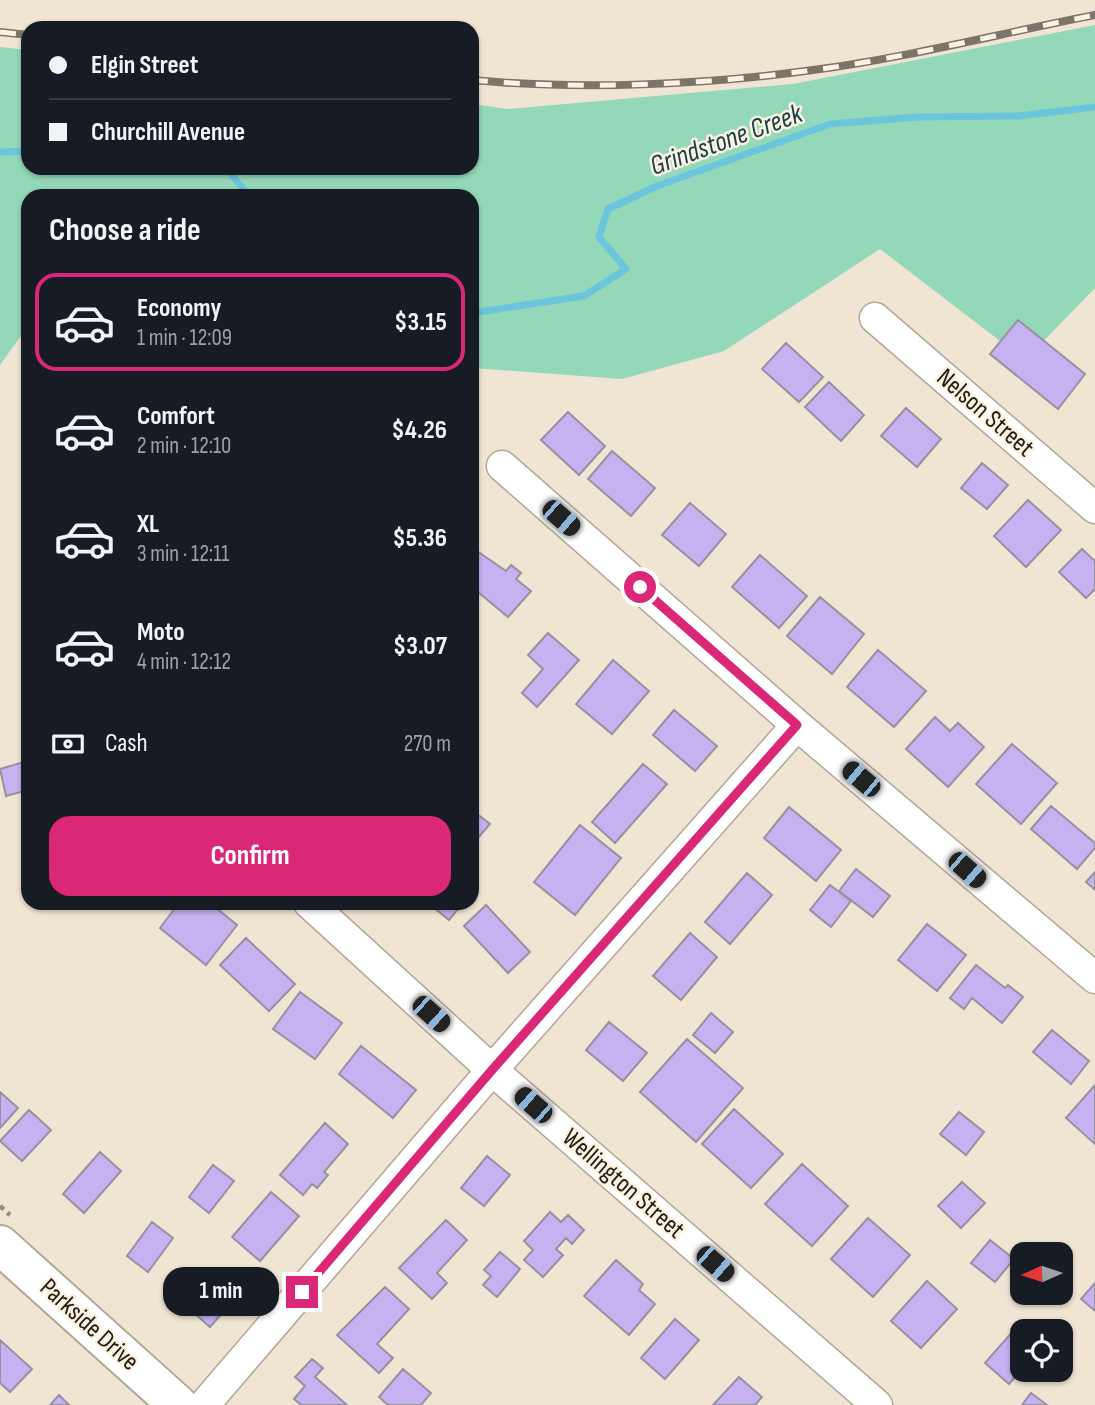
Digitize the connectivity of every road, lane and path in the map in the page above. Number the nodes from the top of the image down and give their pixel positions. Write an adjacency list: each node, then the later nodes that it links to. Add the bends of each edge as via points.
1 (874, 318): 3 (street, Nelson Street)
2 (502, 466): 4 (street)
3 (1095, 508)
4 (797, 725): 6 (street); 7 (street)
5 (317, 910): 7 (street, Wellington Street)
6 (1095, 978)
7 (492, 1070): 10 (street); 11 (street, Wellington Street)
8 (0, 1245): 9 (main road, Parkside Drive)
9 (178, 1405)
10 (204, 1405)
11 (877, 1405)

